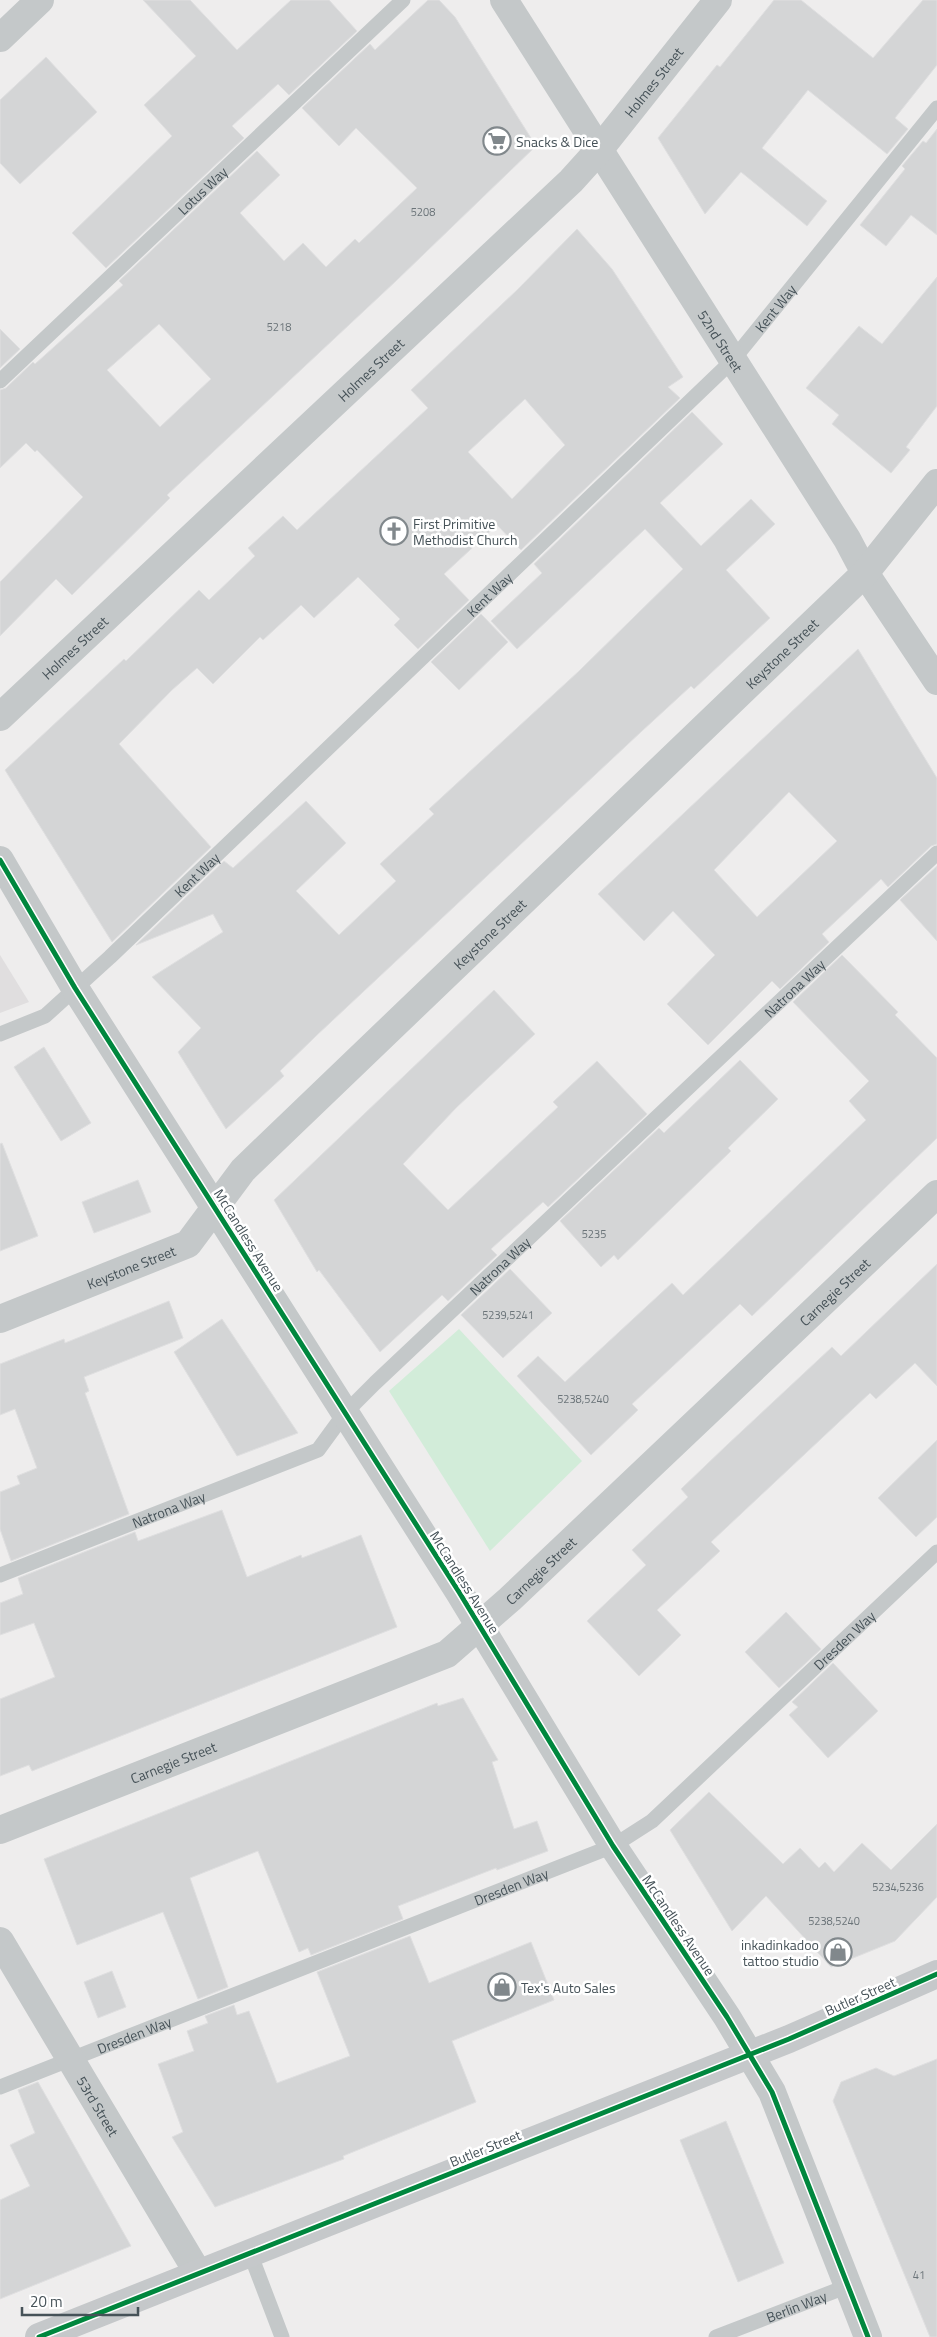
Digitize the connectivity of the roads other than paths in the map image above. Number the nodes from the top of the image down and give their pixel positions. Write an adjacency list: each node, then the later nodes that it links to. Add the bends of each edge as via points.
1 (40, 0): 5 (street)
2 (403, 0): 9 (lane, Lotus Way)
3 (504, 0): 7 (street, 52nd Street)
4 (718, 0): 7 (street, Holmes Street)
5 (0, 38)
6 (937, 108): 8 (lane, Kent Way)
7 (599, 150): 8 (street, 52nd Street); 13 (street, Holmes Street, via 571,181)
8 (732, 361): 11 (street, 52nd Street, via 847,539); 16 (lane, Kent Way)
9 (0, 381)
10 (937, 484): 11 (street, Keystone Street)
11 (865, 573): 12 (street, 52nd Street); 19 (street, Keystone Street, via 244,1170)
12 (937, 681)
13 (0, 718)
14 (937, 853): 21 (lane, Natrona Way)
15 (0, 860): 16 (street, McCandless Avenue)
16 (75, 988): 17 (lane, Kent Way, via 45,1016); 19 (street, McCandless Avenue)
17 (0, 1034)
18 (937, 1194): 24 (street, Carnegie Street)
19 (215, 1208): 20 (street, Keystone Street, via 188,1244); 21 (street, McCandless Avenue)
20 (0, 1319)
21 (344, 1413): 23 (lane, Natrona Way, via 318,1450); 24 (street, McCandless Avenue)
22 (937, 1552): 26 (lane, Dresden Way, via 652,1821)
23 (0, 1575)
24 (480, 1626): 25 (street, Carnegie Street, via 447,1654); 26 (street, McCandless Avenue)
25 (0, 1830)
26 (613, 1846): 29 (street, McCandless Avenue); 30 (lane, Dresden Way)
27 (0, 1941): 30 (street, 53rd Street)
28 (937, 1974): 29 (main road, Butler Street)
29 (750, 2055): 32 (main road, Butler Street); 34 (street, McCandless Avenue, via 772,2092)
30 (71, 2060): 31 (lane, Dresden Way); 33 (street, 53rd Street)
31 (0, 2088)
32 (250, 2253): 33 (main road, Butler Street); 36 (lane)
33 (198, 2272): 35 (main road, Butler Street)
34 (848, 2286): 37 (lane, Berlin Way); 38 (street, McCandless Avenue)
35 (39, 2337)
36 (282, 2337)
37 (716, 2337)
38 (868, 2337)

